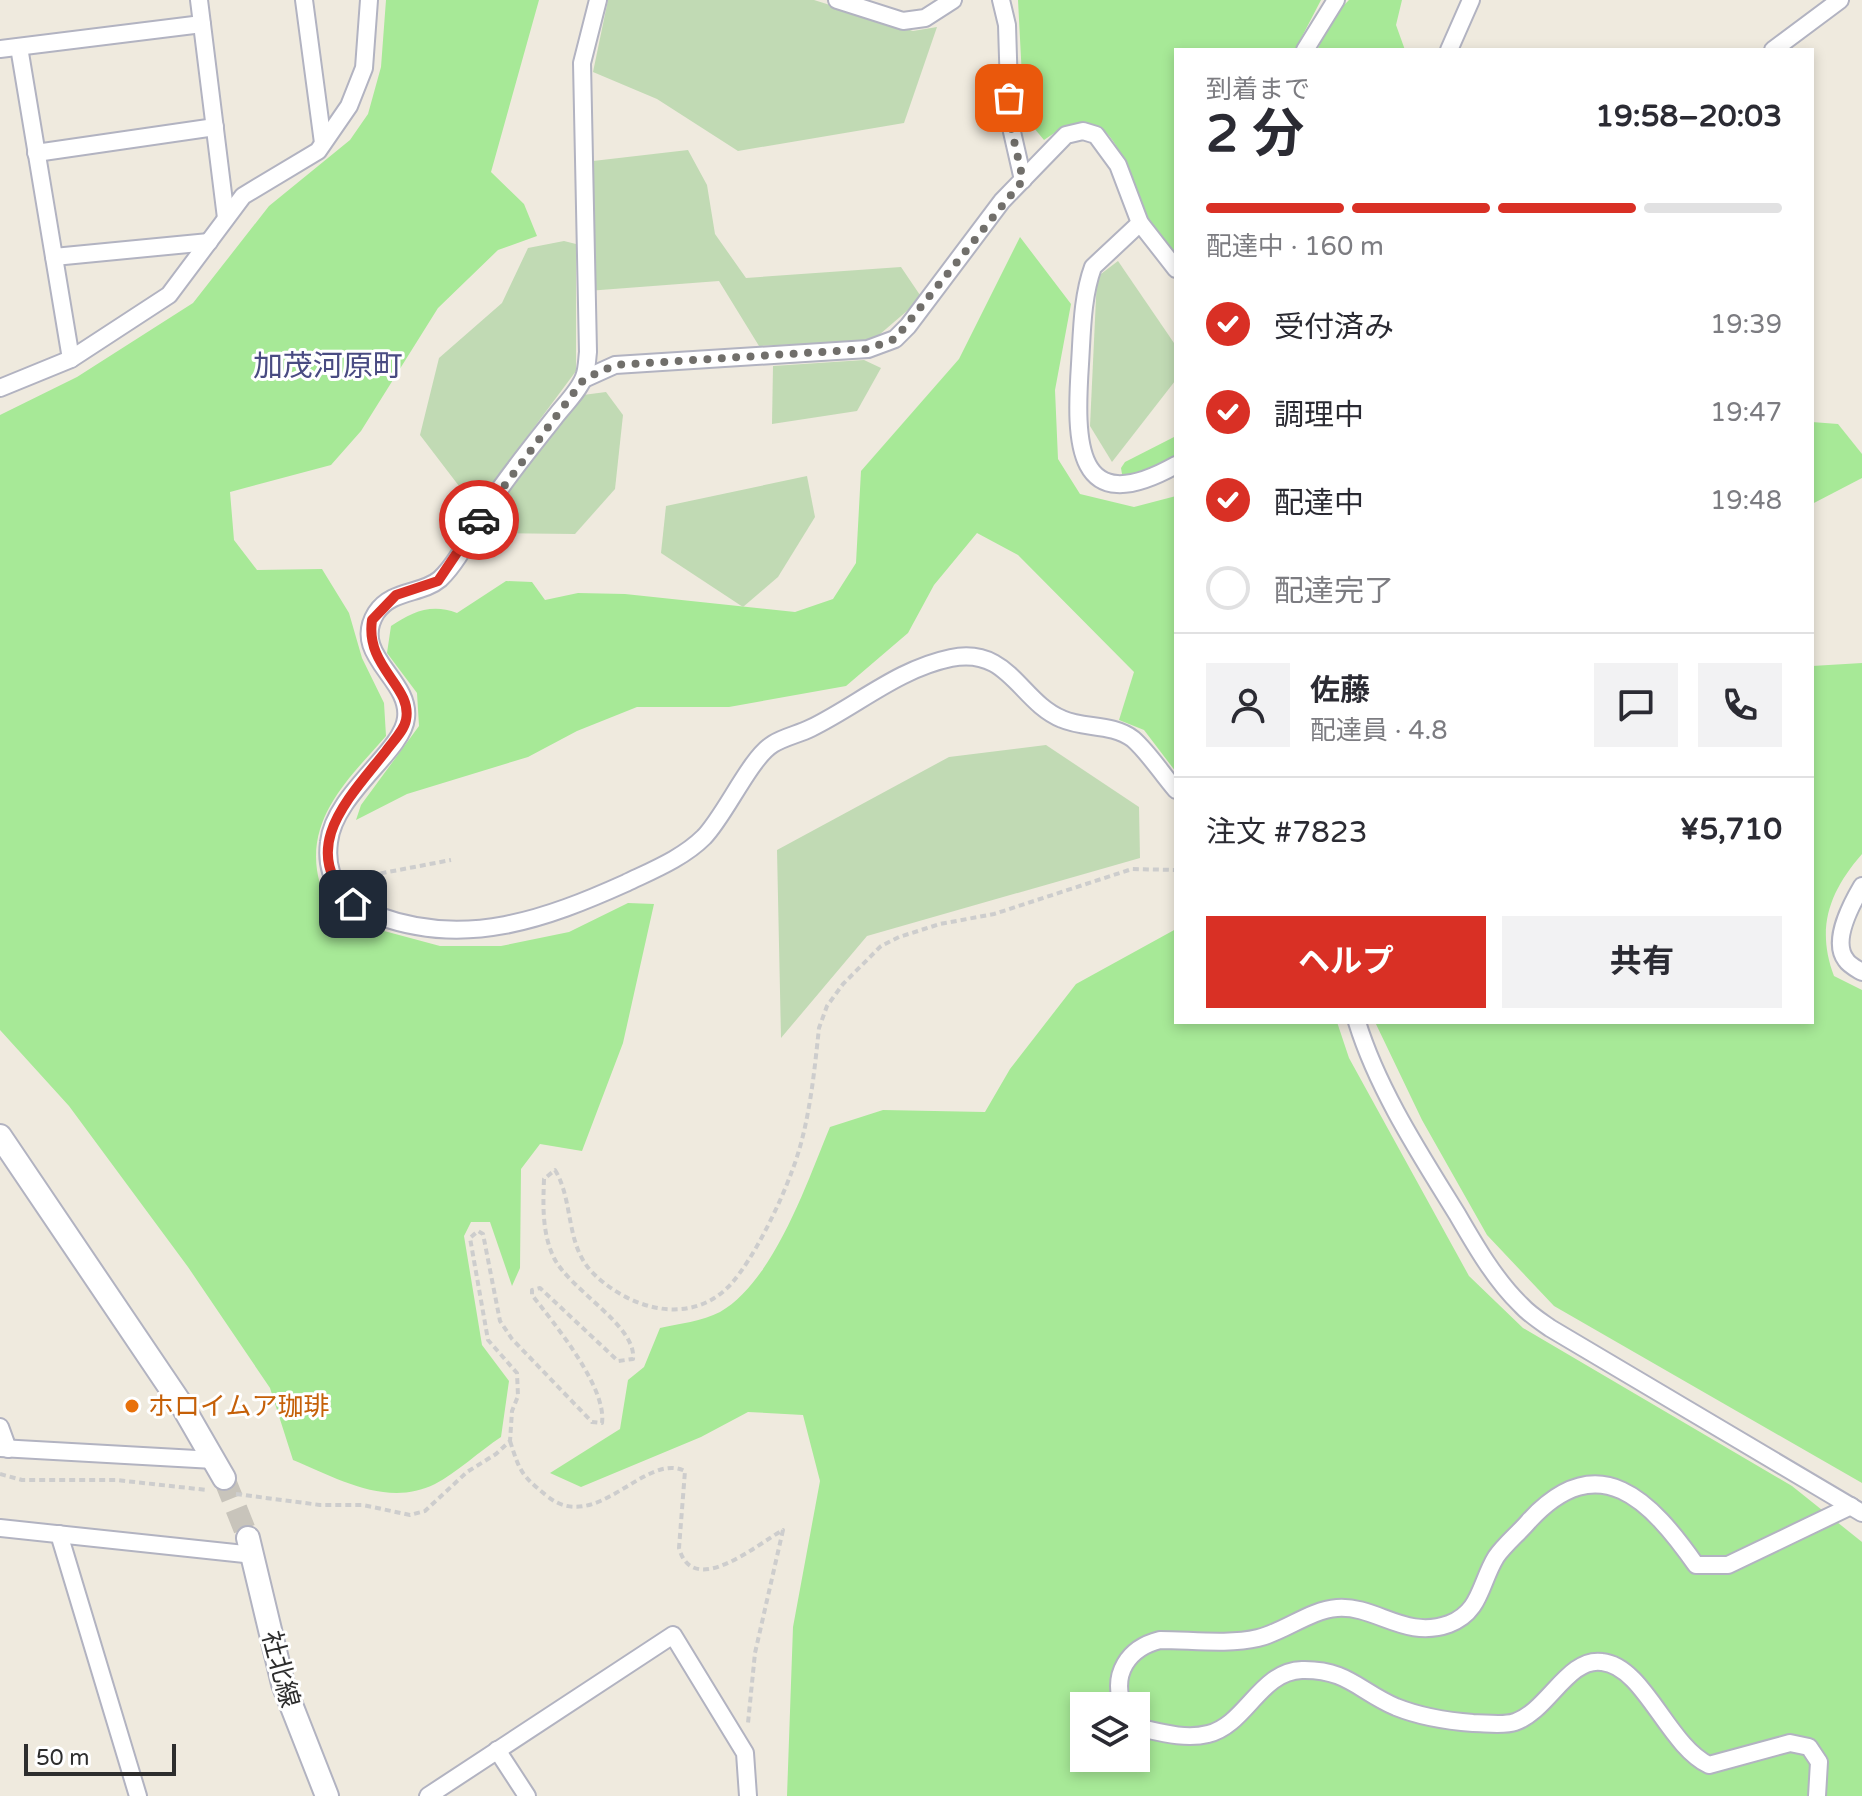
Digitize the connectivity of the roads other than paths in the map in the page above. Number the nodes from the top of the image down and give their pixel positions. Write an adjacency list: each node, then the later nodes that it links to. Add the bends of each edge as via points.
1 (199, 0): 11 (street)
2 (304, 0): 18 (street)
3 (369, 0): 18 (street, via 364,68 349,106)
4 (598, 0): 27 (street, via 582,63 588,352)
5 (837, 0): 6 (street, via 903,21 925,18)
6 (953, 0)
7 (1001, 0): 20 (street, via 1007,25 1010,123)
8 (1336, 0): 13 (street)
9 (1471, 0): 14 (street)
10 (1840, 0): 15 (street)
11 (202, 24): 12 (street); 17 (street)
12 (19, 47): 16 (street); 19 (street)
13 (1306, 48)
14 (1450, 48)
15 (1776, 48)
16 (0, 49)
17 (215, 127): 19 (street); 21 (street)
18 (323, 143): 21 (street, via 243,196)
19 (36, 153): 24 (street)
20 (1023, 180): 22 (street, via 1066,135 1096,135 1118,165); 27 (street, via 895,339 868,349 615,365)
21 (226, 218): 23 (street)
22 (1140, 223): 25 (street); 29 (street, via 1089,277 1078,441 1088,464 1111,484 1135,485)
23 (209, 242): 24 (street); 26 (street, via 169,295)
24 (54, 257): 26 (street)
25 (1174, 266)
26 (71, 359): 28 (street)
27 (584, 379): 30 (street, via 438,581 396,595 372,620 371,647 406,703 406,724 334,818 328,855 335,882 353,904 406,924 488,930 548,916 665,864 700,842 770,745 813,728 880,686 952,658 988,661 1011,673 1062,720 1132,738)
28 (0, 388)
29 (1174, 466)
30 (1174, 788)
31 (1862, 886): 32 (street, via 1841,946 1845,960)
32 (1862, 972)
33 (1358, 1024): 38 (street, via 1390,1099 1435,1178 1521,1305 1550,1328)
34 (0, 1136): 37 (street, via 183,1407)
35 (0, 1427): 36 (street)
36 (4, 1449): 37 (street)
37 (223, 1481)
38 (1856, 1509): 42 (street, via 1728,1565 1696,1565 1665,1521 1626,1491 1588,1482 1541,1508 1496,1557 1467,1614 1447,1624 1399,1626 1353,1608 1333,1608 1254,1639 1160,1640 1146,1643 1124,1663)
39 (0, 1528): 40 (street)
40 (59, 1534): 41 (street); 45 (street)
41 (251, 1547): 46 (street, 社北線, via 283,1684)
42 (1120, 1692)
43 (1150, 1730): 50 (street, via 1210,1734 1229,1723 1267,1685 1301,1670 1343,1675 1395,1707 1436,1720 1514,1723 1538,1709 1575,1669 1604,1661 1645,1693 1691,1757 1709,1765 1790,1743 1809,1747 1819,1762)
44 (497, 1750): 47 (street); 48 (street); 49 (street, via 673,1635 745,1753)
45 (138, 1796)
46 (327, 1796)
47 (428, 1796)
48 (527, 1796)
49 (748, 1796)
50 (1817, 1796)

